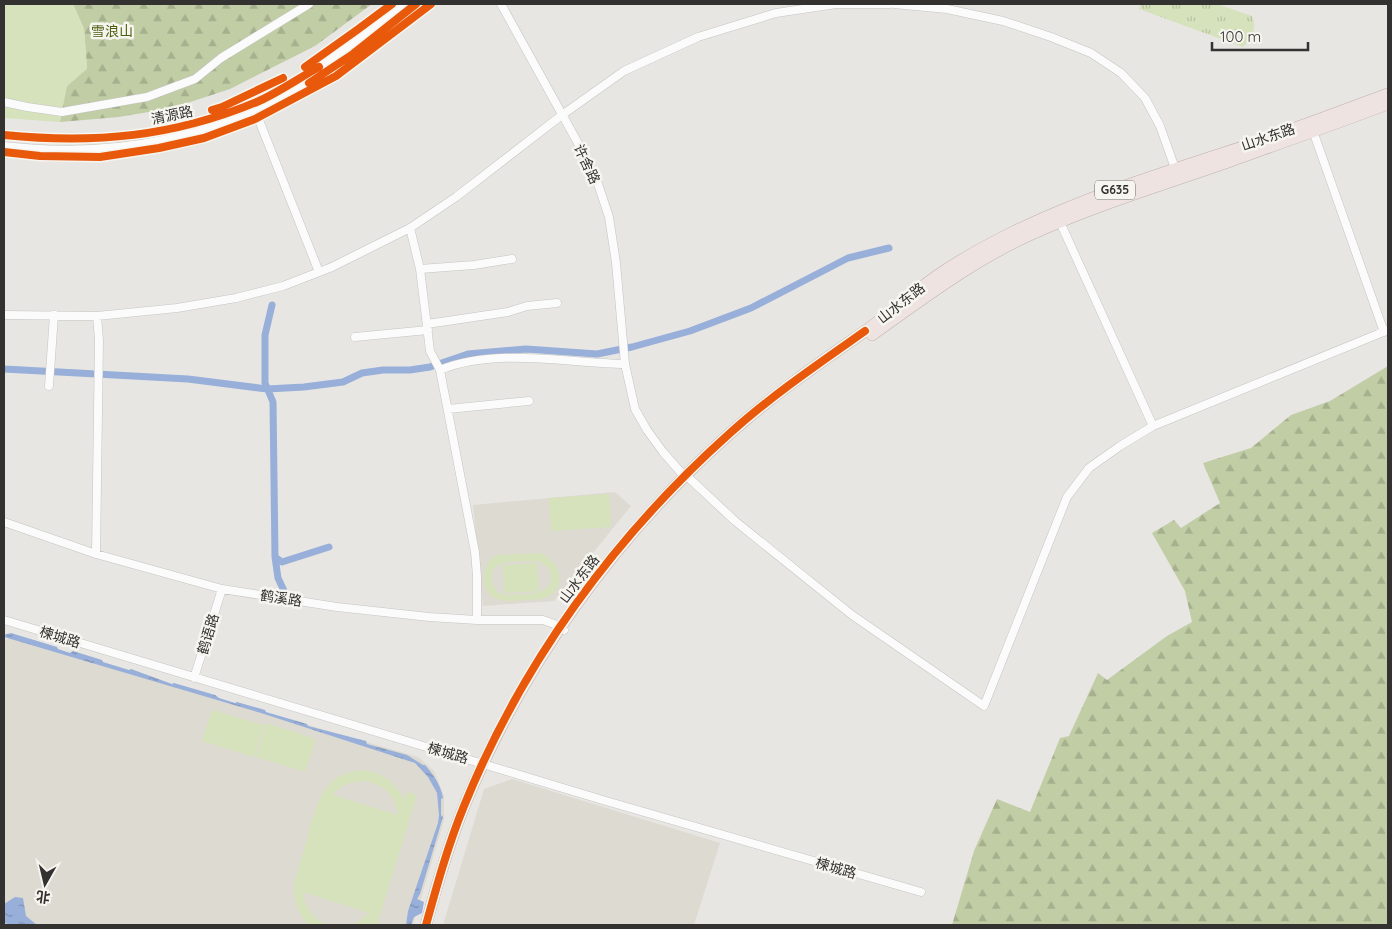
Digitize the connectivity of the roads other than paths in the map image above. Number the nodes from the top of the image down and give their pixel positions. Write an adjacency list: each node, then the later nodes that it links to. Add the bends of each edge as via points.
1 (309, 4): 9 (street, via 221,58 195,79 146,97 62,112)
2 (402, 4): 11 (street, 清源路, via 352,44)
3 (416, 4): 11 (street, 清源路, via 324,74 282,98)
4 (501, 4): 12 (street, 许舍路)
5 (890, 4): 12 (street, via 836,4 776,13 698,37 624,71)
6 (894, 4): 16 (street, via 947,9 1003,21 1091,53 1121,72 1144,98 1160,126)
7 (1388, 94): 16 (highway, 山水东路 / G635)
8 (249, 95): 11 (street)
9 (4, 102)
10 (1388, 104): 13 (highway, 山水东路 / G635)
11 (254, 107): 14 (street, 清源路, via 118,138 86,140); 15 (street, 清源路, via 184,135 122,148 50,150); 21 (street)
12 (562, 115): 18 (street, via 456,197); 29 (street, 许舍路, via 597,181 609,217)
13 (1313, 131): 16 (highway, 山水东路 / G635); 27 (street)
14 (4, 135)
15 (4, 146)
16 (1176, 173): 17 (highway, 山水东路 / G635); 35 (highway, 山水东路 / G635, via 1076,204 1028,225 941,273 764,405)
17 (1060, 222): 34 (street); 35 (highway, 山水东路 / G635, via 996,252 945,282 762,415)
18 (410, 228): 20 (street); 21 (street)
19 (512, 259): 20 (street)
20 (420, 269): 26 (street)
21 (319, 272): 25 (street, via 283,286 236,298)
22 (557, 303): 26 (street, via 527,306)
23 (4, 315): 24 (street)
24 (54, 315): 25 (street); 31 (street)
25 (97, 316): 37 (street)
26 (428, 327): 28 (street); 30 (street, via 430,352)
27 (1386, 331): 34 (street)
28 (354, 337)
29 (625, 362): 30 (street, via 594,364 495,358 455,364); 35 (street, 许舍路, via 635,409 663,452)
30 (440, 370): 33 (street)
31 (49, 386)
32 (529, 401): 33 (street)
33 (448, 409): 40 (street, via 474,552)
34 (1154, 426): 35 (street, 许舍路, via 1089,468 1067,497 984,706 838,604 734,521)
35 (687, 477): 41 (highway, 山水东路 / G635)
36 (4, 522): 37 (street, 鹤溪路)
37 (96, 554): 38 (street, 鹤溪路)
38 (222, 589): 40 (street, 鹤溪路, via 337,607); 42 (street, 鹤语路)
39 (4, 620): 42 (street, 楝城路)
40 (477, 620): 41 (street, 鹤溪路, via 543,620)
41 (563, 628): 43 (highway, 山水东路 / G635)
42 (194, 678): 43 (street, 楝城路)
43 (486, 764): 44 (street, 楝城路); 45 (highway, 山水东路 / G635, via 454,832); 46 (highway, 山水东路 / G635)
44 (921, 892)
45 (426, 925)
46 (432, 925)

